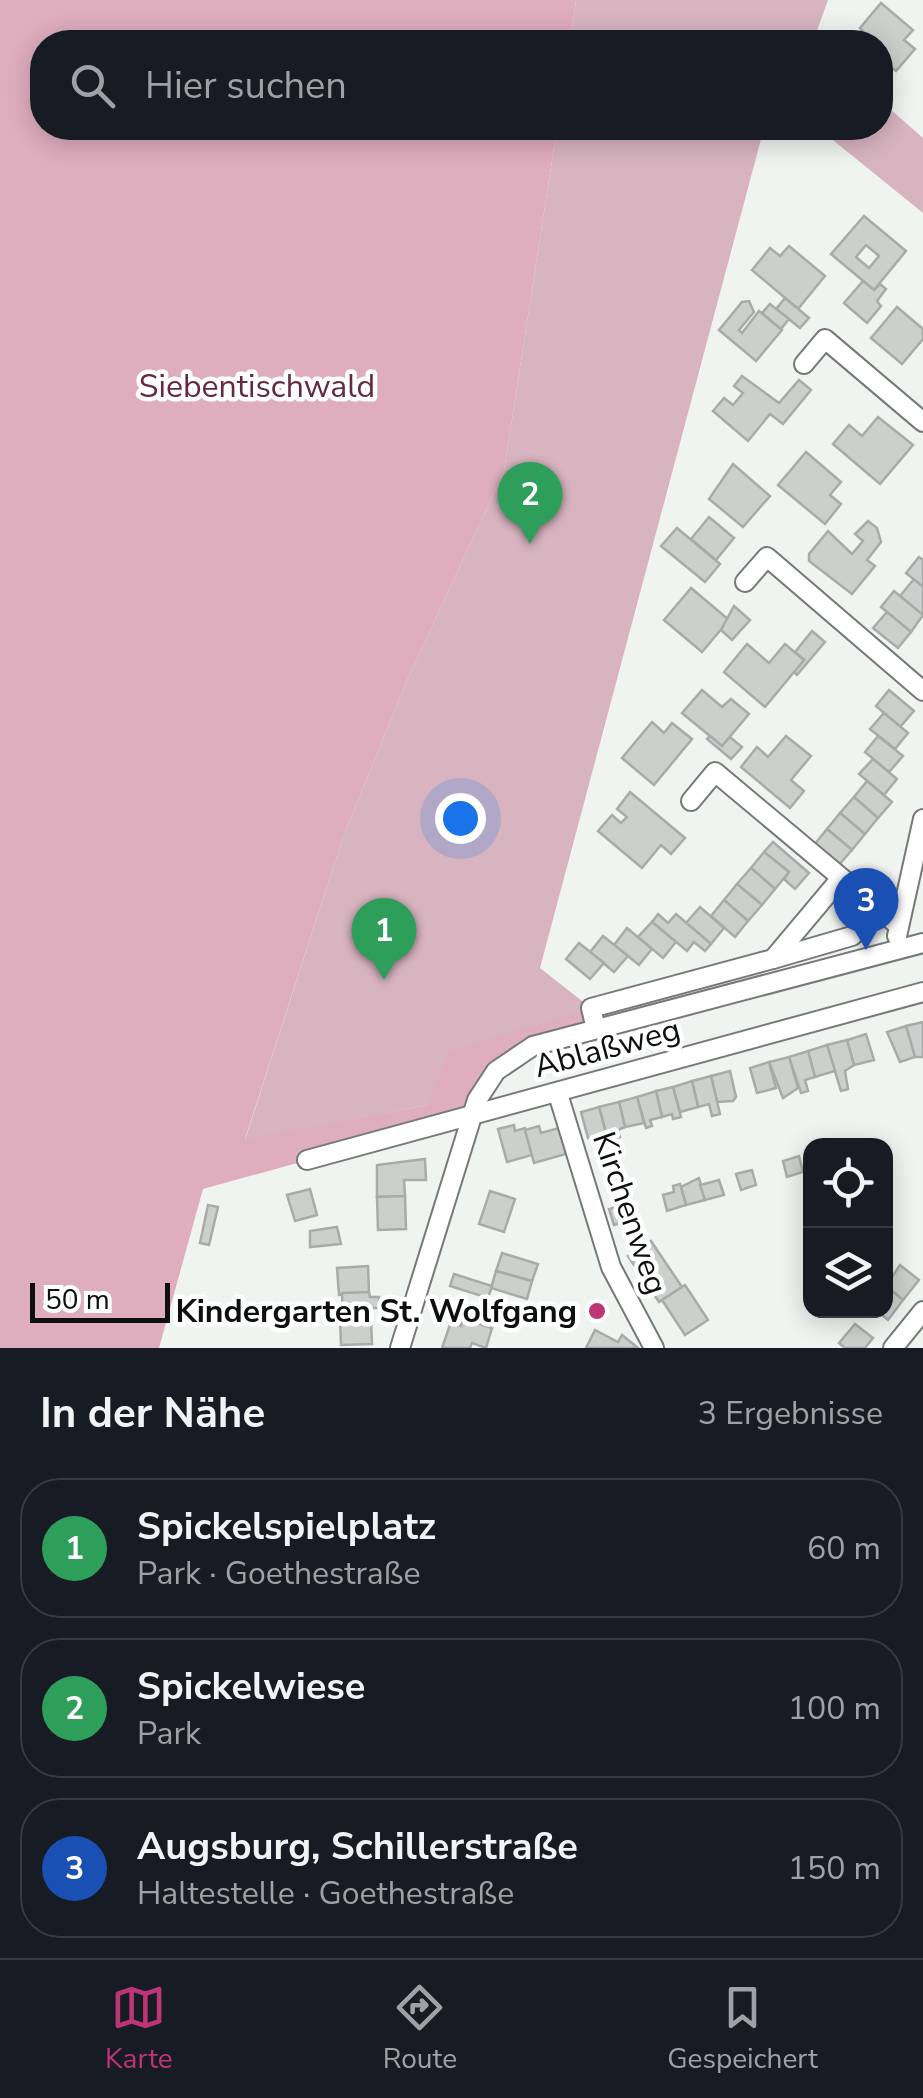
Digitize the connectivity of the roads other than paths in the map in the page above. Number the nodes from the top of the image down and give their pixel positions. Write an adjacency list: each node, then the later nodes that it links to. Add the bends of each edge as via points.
1 (804, 364): 2 (street, via 825,339)
2 (923, 422)
3 (745, 582): 4 (street, via 767,557)
4 (923, 691)
5 (691, 801): 7 (street, via 716,772)
6 (923, 818): 9 (street)
7 (841, 878): 8 (street); 12 (street)
8 (879, 910): 9 (street); 12 (street, via 852,936)
9 (899, 926): 11 (street)
10 (923, 943): 11 (street)
11 (893, 951): 14 (street)
12 (773, 959): 14 (street, via 591,1008)
13 (923, 992): 15 (street, Ablaßweg)
14 (596, 1029): 16 (street, via 513,1056 496,1070)
15 (558, 1094): 16 (street, Ablaßweg); 20 (street, Kirchenweg, via 606,1253)
16 (471, 1115): 17 (street, Ablaßweg); 19 (street)
17 (307, 1160)
18 (923, 1310): 21 (street)
19 (400, 1348)
20 (654, 1348)
21 (893, 1348)

